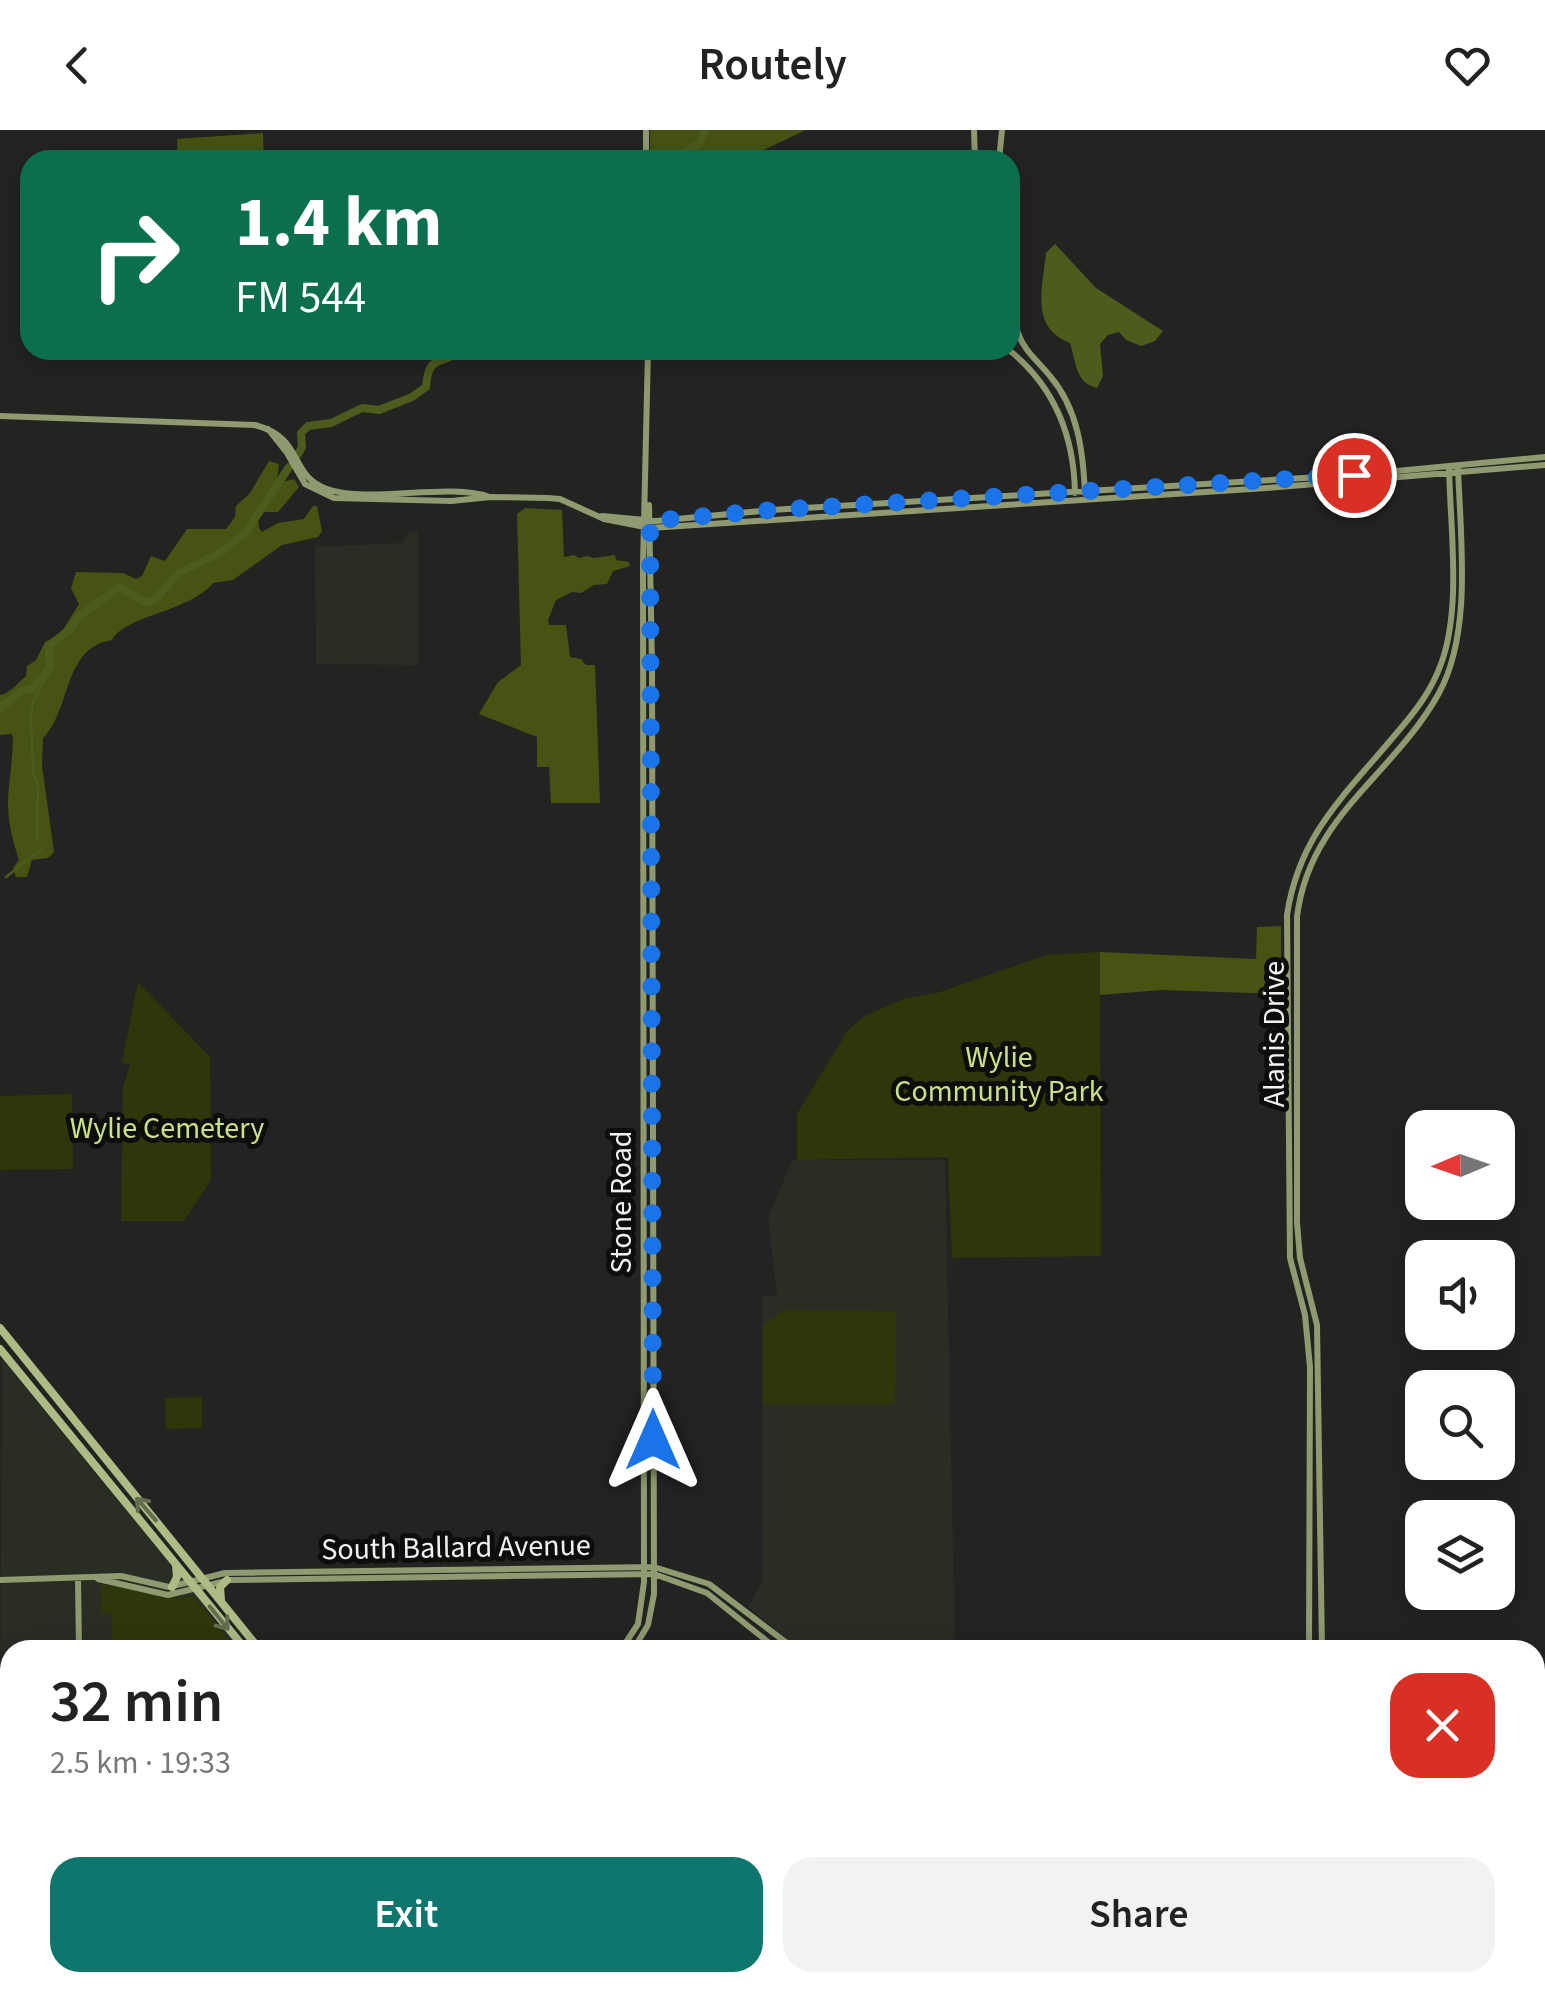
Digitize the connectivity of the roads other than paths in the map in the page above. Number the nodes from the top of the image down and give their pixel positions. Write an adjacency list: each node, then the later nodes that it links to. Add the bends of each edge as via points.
1 (1020, 338): 4 (main road)
2 (648, 360): 15 (main road, Stone Road)
3 (1019, 360): 5 (main road)
4 (1068, 406): 5 (main road); 12 (main road, via 1080,439)
5 (1058, 410): 13 (main road, via 1072,448)
6 (0, 416): 7 (main road)
7 (268, 429): 14 (main road, via 288,443 308,478 333,491); 14 (main road, via 305,484 322,494)
8 (1545, 457): 10 (main road)
9 (1545, 466): 10 (main road)
10 (1458, 470): 11 (main road); 39 (main road, Alanis Drive, via 1460,610 1449,670 1423,717 1325,834 1298,906 1297,1222 1317,1324)
11 (1449, 471): 12 (main road); 38 (main road, Alanis Drive, via 1451,611 1441,665 1420,706 1309,841 1287,914 1290,1258 1310,1367)
12 (1085, 494): 13 (main road)
13 (1075, 495): 15 (main road)
14 (491, 497): 15 (main road, via 560,499 601,516)
15 (647, 524): 16 (main road, Stone Road)
16 (648, 753): 20 (main road, Stone Road); 21 (main road, Stone Road)
17 (0, 1328): 27 (main road, one-way to 17)
18 (0, 1350): 19 (main road)
19 (176, 1566): 28 (main road); 29 (main road)
20 (644, 1570): 21 (main road, South Ballard Avenue); 22 (main road, South Ballard Avenue); 34 (main road, Stone Road, via 638,1624)
21 (654, 1570): 35 (main road, Stone Road, via 651,1614); 36 (main road, South Ballard Avenue, via 707,1592); 37 (main road, South Ballard Avenue, via 708,1584)
22 (496, 1572): 26 (main road, South Ballard Avenue); 27 (main road, South Ballard Avenue, via 225,1573)
23 (96, 1578): 24 (main road, South Ballard Avenue); 28 (main road, South Ballard Avenue, via 163,1595); 29 (main road, South Ballard Avenue, via 126,1576)
24 (78, 1579): 25 (main road, South Ballard Avenue); 31 (main road)
25 (0, 1580)
26 (227, 1580): 27 (main road, South Ballard Avenue); 30 (main road)
27 (206, 1582): 28 (main road, South Ballard Avenue); 30 (main road)
28 (194, 1586): 29 (main road, South Ballard Avenue); 32 (main road, one-way to 32)
29 (172, 1587)
30 (221, 1600): 33 (main road)
31 (79, 1640)
32 (238, 1640)
33 (252, 1640)
34 (628, 1640)
35 (639, 1640)
36 (766, 1640)
37 (783, 1640)
38 (1310, 1640)
39 (1322, 1640)

